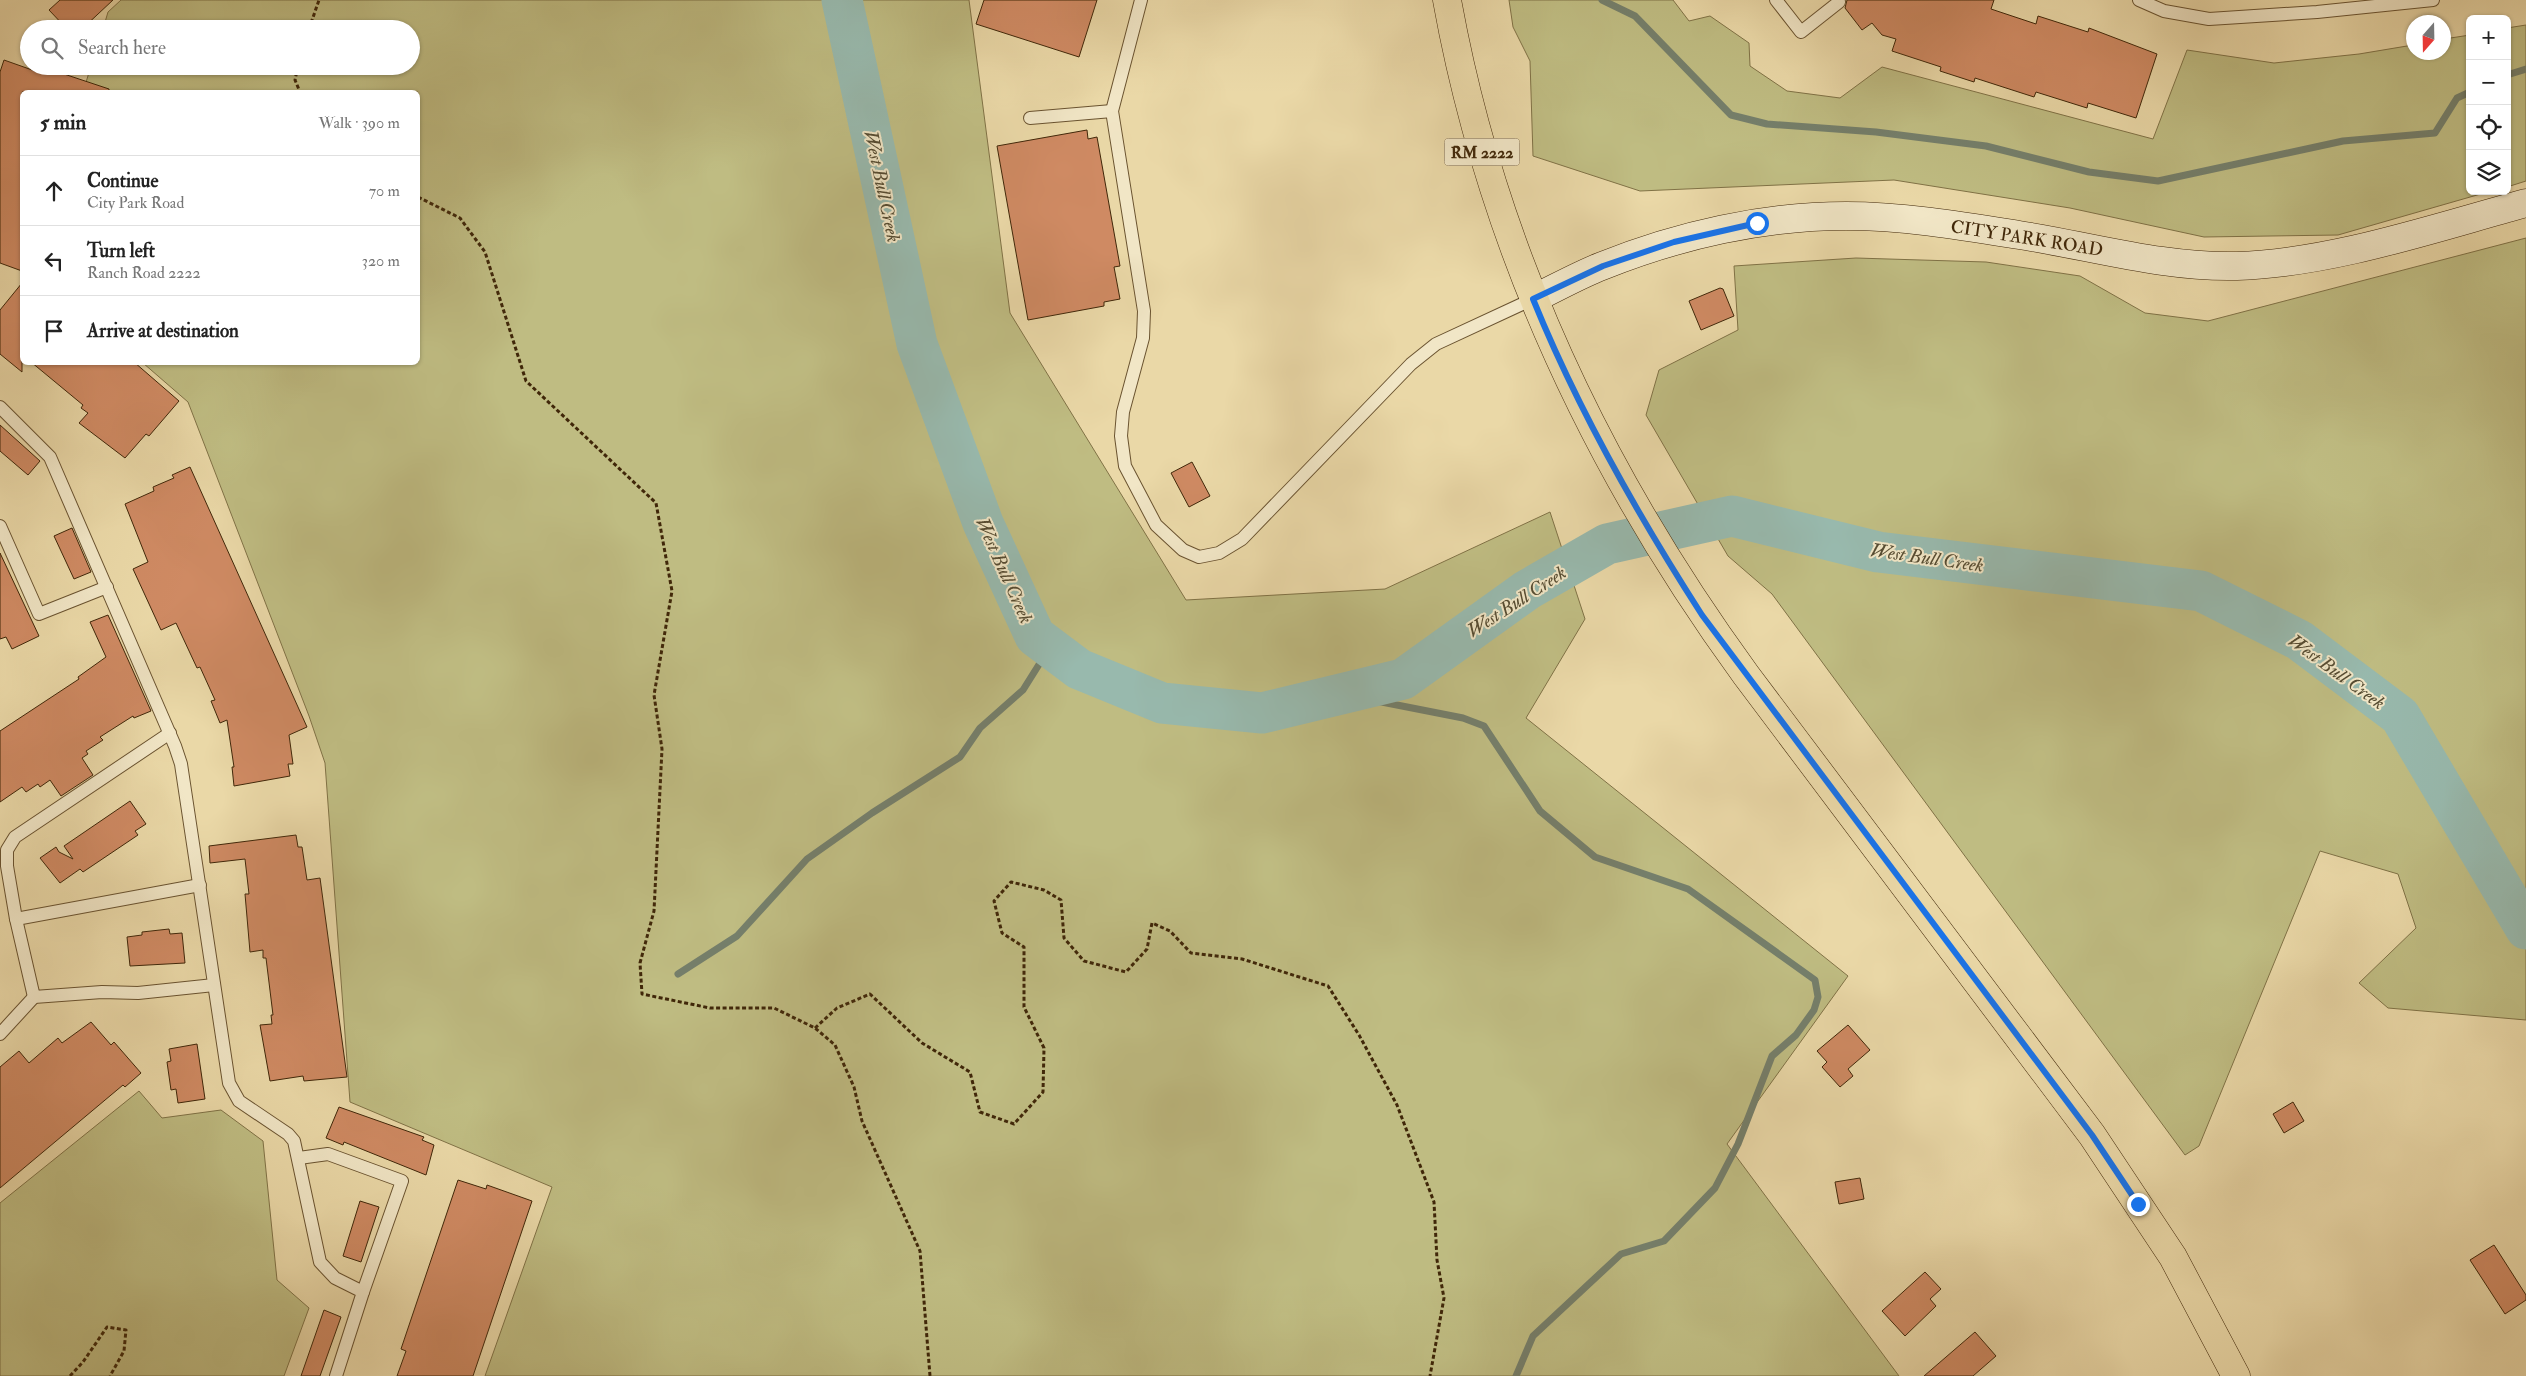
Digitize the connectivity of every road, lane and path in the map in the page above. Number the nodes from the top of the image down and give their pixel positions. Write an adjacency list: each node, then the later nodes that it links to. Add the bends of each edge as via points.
1 (319, 0): 8 (path)
2 (1141, 0): 11 (lane)
3 (1447, 0): 15 (main road, RM 2222, via 1468,105 1499,206)
4 (1776, 0): 7 (lane, via 1801,32)
5 (2139, 0): 6 (lane, via 2164,11 2209,19)
6 (2433, 0)
7 (1840, 2)
8 (312, 20)
9 (297, 75): 10 (path)
10 (299, 90)
11 (1112, 112): 12 (lane); 15 (lane, via 1144,311 1143,338 1123,412 1121,436 1125,466 1156,525 1183,550 1200,557 1220,553 1242,539 1410,364 1436,344)
12 (1030, 118)
13 (420, 198): 24 (path, via 460,218 485,252 526,382 656,503 672,591 654,695 662,749 654,911 640,963 642,994 710,1008 774,1008)
14 (2526, 203): 15 (street, CITY PARK ROAD, via 2335,253 2236,266 2188,264 2020,235 1895,219 1805,217 1757,223 1674,242 1603,266)
15 (1533, 299): 33 (main road, RM 2222, via 1554,351 1634,507 1702,615 2092,1135 2174,1257)
16 (0, 407): 18 (lane, via 50,457)
17 (0, 526): 18 (lane, via 39,614)
18 (107, 587): 19 (lane)
19 (170, 733): 20 (lane, via 181,764); 21 (lane, via 11,842 6,859)
20 (200, 885): 21 (lane); 22 (lane)
21 (16, 919): 23 (lane)
22 (214, 984): 23 (lane, via 138,993); 26 (lane, via 233,1093 288,1134 294,1141)
23 (34, 997): 25 (lane)
24 (815, 1028): 31 (path, via 835,1045 854,1087 862,1121 920,1251); 32 (path, via 837,1008 870,994 922,1043 970,1072 980,1112 1014,1124 1043,1092 1044,1048 1024,1007 1024,947 1002,933 994,901 1011,882 1044,890 1061,900 1064,938 1084,961 1126,972 1147,949 1152,923 1170,931 1191,953 1242,959 1328,986 1359,1035 1396,1105 1434,1202 1437,1260 1444,1298)
25 (0, 1034)
26 (299, 1158): 27 (lane, via 320,1262 335,1278); 27 (lane, via 328,1154 402,1181)
27 (362, 1292): 30 (lane)
28 (70, 1376): 29 (path, via 107,1327 126,1330 124,1351)
29 (110, 1376)
30 (336, 1376)
31 (930, 1376)
32 (1430, 1376)
33 (2236, 1376)

